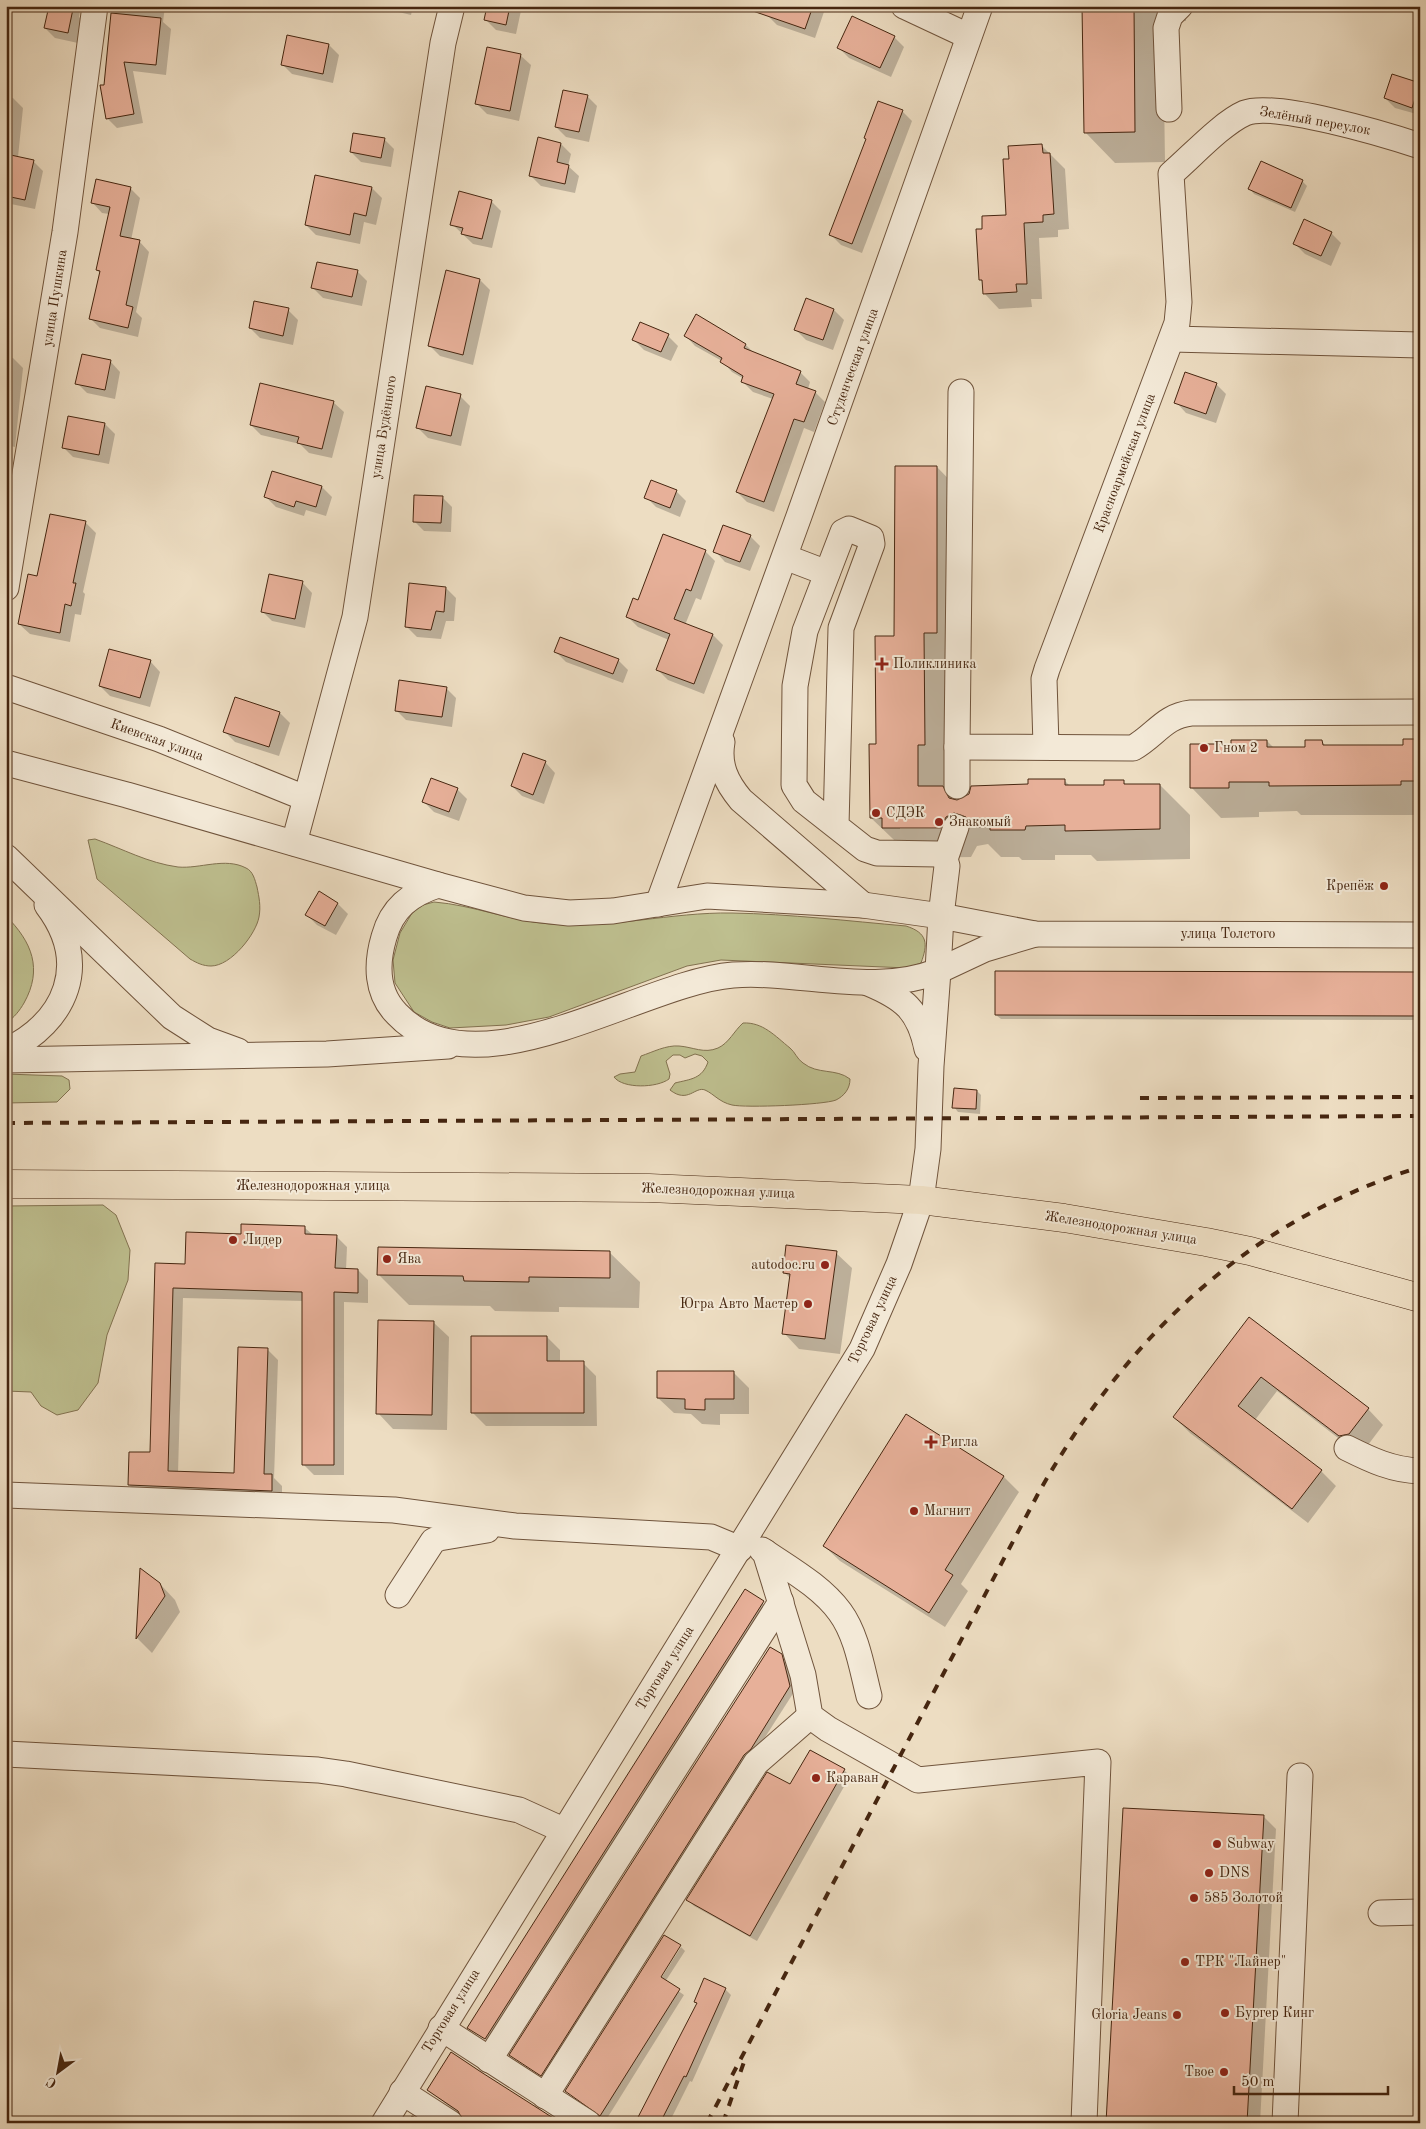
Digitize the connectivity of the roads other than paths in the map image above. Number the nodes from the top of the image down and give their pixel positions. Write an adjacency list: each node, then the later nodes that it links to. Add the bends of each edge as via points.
1 (95, 6): 15 (street, улица Пушкина, via 66,232)
2 (452, 6): 23 (street, улица Будённого, via 443,43 356,617)
3 (904, 6): 6 (street)
4 (980, 6): 6 (street, Студенческая улица)
5 (1180, 6): 7 (street, via 1170,16 1166,28)
6 (968, 36): 13 (street, Студенческая улица)
7 (1169, 109)
8 (1420, 146): 9 (street, Зелёный переулок, via 1377,131 1256,110 1232,120)
9 (1171, 174): 10 (street, Красноармейская улица, via 1179,302)
10 (1172, 339): 11 (street); 19 (street, Красноармейская улица, via 1046,669)
11 (1420, 345)
12 (961, 392): 20 (street)
13 (785, 558): 14 (street); 18 (street, Студенческая улица)
14 (827, 573): 24 (street, via 805,631 795,686 794,785 804,802); 24 (street, via 844,532 849,529 872,538 841,628)
15 (6, 588)
16 (6, 687): 23 (street, Киевская улица, via 159,739)
17 (1420, 712): 19 (street, via 1176,714 1133,748)
18 (724, 727): 30 (street); 31 (street, via 720,752 722,768 740,800)
19 (1046, 746): 20 (street)
20 (957, 747): 22 (street)
21 (6, 762): 26 (street)
22 (957, 786)
23 (305, 798): 26 (street, улица Будённого)
24 (836, 826): 27 (street, via 866,849 877,853 938,854)
25 (956, 827): 27 (street)
26 (294, 843): 29 (street)
27 (945, 859): 32 (street)
28 (13, 863): 38 (street, via 54,914 66,943 70,970 67,991 44,1027); 39 (street, via 172,1017 227,1048)
29 (438, 885): 30 (street, via 524,908 569,913); 37 (street, via 411,896 392,917 381,947 379,982 392,1009 403,1021 426,1035)
30 (658, 904): 31 (street, via 707,896)
31 (863, 905): 32 (street)
32 (941, 916): 33 (street); 35 (street)
33 (1036, 934): 34 (street, улица Толстого); 35 (street, via 985,949)
34 (1420, 936)
35 (938, 971): 36 (street, via 914,980); 41 (street)
36 (864, 982): 37 (street, via 732,975 678,988 561,1030 504,1041); 41 (street, via 892,993 917,1017)
37 (459, 1045): 39 (street)
38 (6, 1051)
39 (268, 1056): 40 (street)
40 (6, 1060)
41 (931, 1066): 43 (street, Торговая улица, via 928,1149)
42 (6, 1184): 43 (main road, Железнодорожная улица, via 649,1188)
43 (921, 1200): 44 (main road, Железнодорожная улица, via 1073,1219 1197,1240 1250,1251); 49 (street, Торговая улица, via 899,1264 862,1349)
44 (1420, 1298)
45 (1347, 1448): 46 (street, via 1376,1463)
46 (1420, 1471)
47 (6, 1496): 48 (street, via 394,1510)
48 (515, 1526): 49 (street, via 711,1537); 50 (street, via 433,1541)
49 (750, 1547): 51 (street); 52 (street, via 822,1592 841,1613 853,1637); 56 (street, Торговая улица)
50 (398, 1595)
51 (781, 1602): 53 (street, via 803,1675); 60 (street)
52 (869, 1696)
53 (810, 1716): 62 (street, via 756,1763); 66 (street, via 918,1780 1098,1762)
54 (6, 1754): 56 (street, via 318,1770 519,1810)
55 (1300, 1776): 67 (street)
56 (563, 1830): 59 (street, Торговая улица)
57 (1420, 1912): 58 (street)
58 (1381, 1913)
59 (440, 2028): 60 (street); 61 (street, Торговая улица)
60 (489, 2060): 62 (street)
61 (402, 2092): 63 (street, Торговая улица); 64 (street)
62 (545, 2096): 65 (street)
63 (384, 2123)
64 (450, 2123)
65 (588, 2123)
66 (1084, 2123)
67 (1285, 2123)

